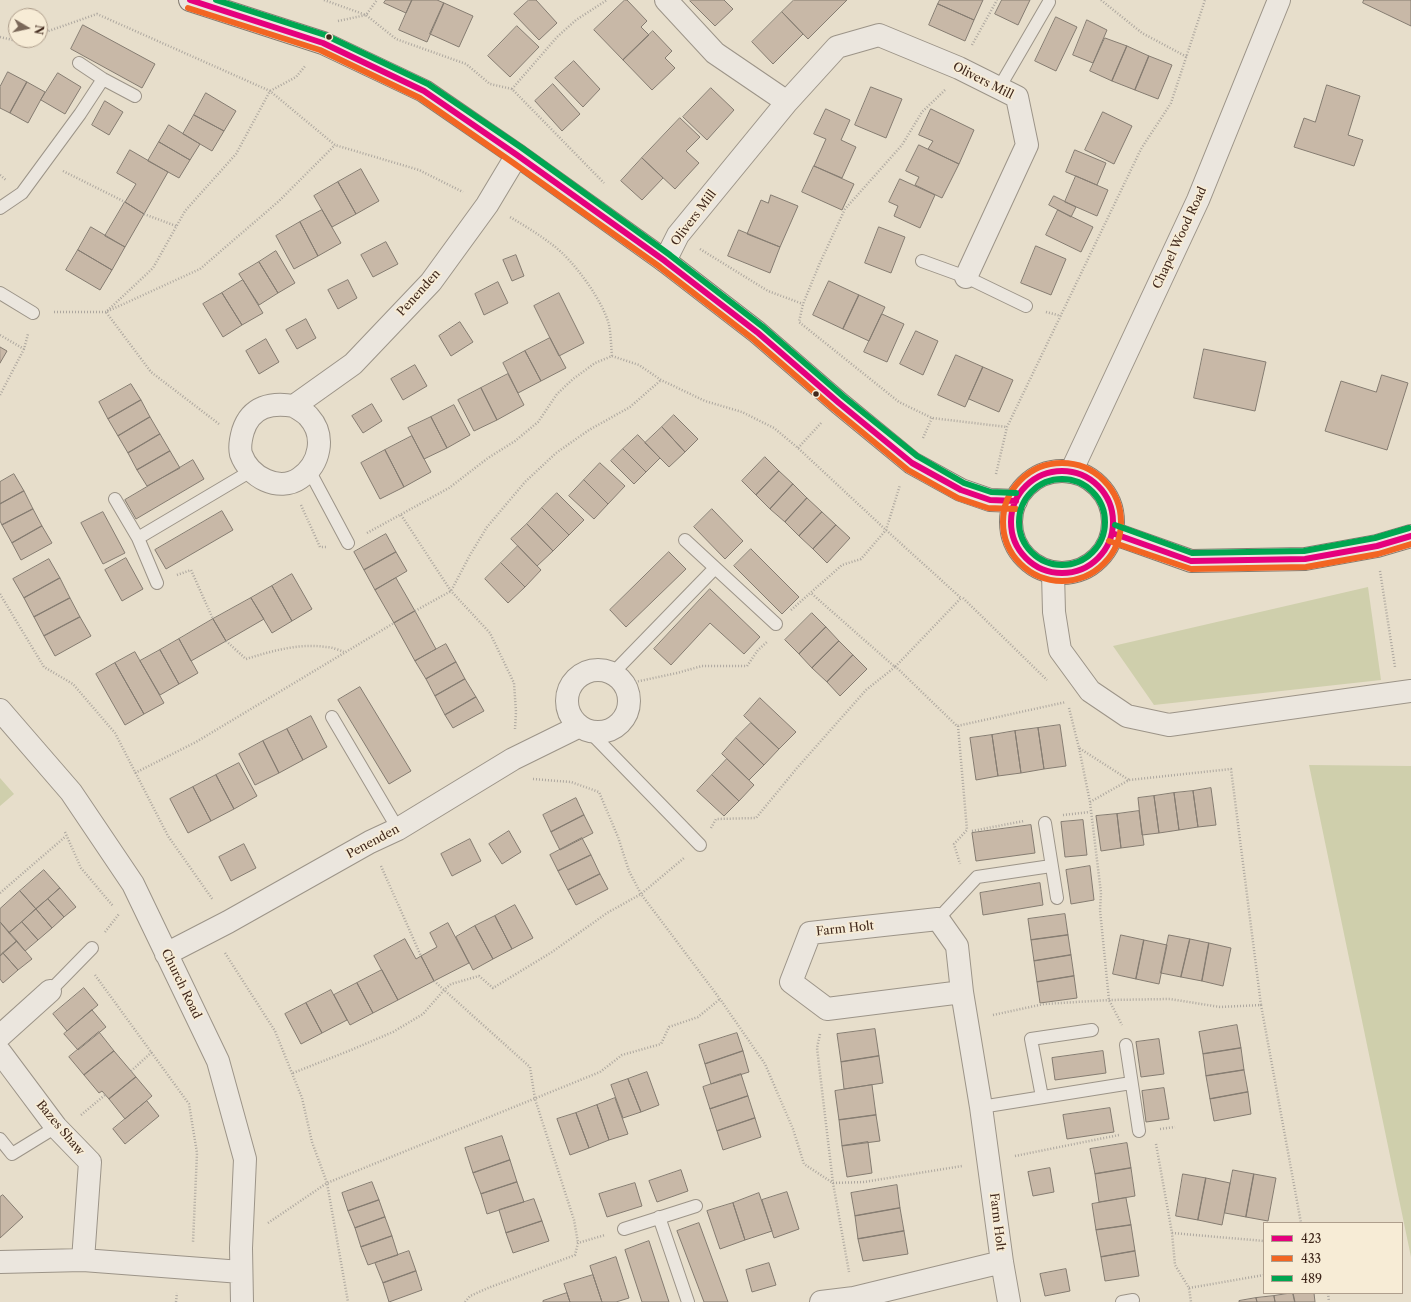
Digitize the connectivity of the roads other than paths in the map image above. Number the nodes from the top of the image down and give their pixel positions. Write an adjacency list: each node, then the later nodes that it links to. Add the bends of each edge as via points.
1 (190, 0): 10 (street, via 323,43 424,91)
2 (666, 0): 9 (street, via 716,53)
3 (1280, 0): 21 (street, Chapel Wood Road, via 1198,200)
4 (1049, 2): 7 (lane)
5 (79, 63): 6 (lane)
6 (103, 79): 8 (lane); 11 (lane, via 22,193)
7 (999, 88): 9 (street, Olivers Mill, via 959,68 879,35 837,47); 14 (street, Olivers Mill, via 1016,97 1027,145)
8 (135, 96)
9 (787, 102): 12 (street, Olivers Mill, via 678,235)
10 (517, 155): 12 (street); 18 (street, Penenden, via 487,205 431,282 353,364)
11 (0, 208)
12 (665, 261): 23 (street, via 757,332 912,463 961,490 990,500)
13 (922, 261): 14 (lane)
14 (966, 277): 16 (lane)
15 (0, 293): 17 (lane)
16 (1026, 306)
17 (33, 313)
18 (294, 406): 19 (street, via 309,416 316,428 319,441 318,455); 20 (street, via 267,406 255,412 246,422 240,440 241,454)
19 (309, 470): 20 (street, via 299,479 286,483 262,479); 28 (lane)
20 (251, 471): 26 (lane)
21 (1071, 472): 23 (street, via 1054,472 1039,477 1026,487); 24 (street, via 1090,479 1105,494 1113,513)
22 (115, 499): 26 (lane)
23 (1016, 501): 30 (street, via 1012,515 1012,531 1017,546 1026,558)
24 (1112, 533): 25 (street, via 1191,561 1305,559 1377,546); 30 (street, via 1105,552 1091,565 1073,572)
25 (1411, 536)
26 (138, 538): 31 (lane)
27 (685, 540): 29 (lane)
28 (348, 543)
29 (715, 568): 32 (lane); 33 (lane)
30 (1053, 573): 34 (street, via 1054,612 1060,650 1090,691 1127,716 1168,725)
31 (157, 583)
32 (776, 624)
33 (619, 679): 37 (street, Penenden, via 629,695 627,714 621,723 612,730 601,733); 37 (street, via 603,670 587,671 570,685 566,697 567,708 571,718)
34 (1405, 692)
35 (0, 710): 45 (street, Church Road, via 71,792 133,884)
36 (332, 717): 39 (lane)
37 (584, 729): 39 (street, Penenden, via 513,759); 40 (lane)
38 (1045, 823): 41 (lane)
39 (398, 829): 45 (street, Penenden)
40 (700, 845)
41 (1051, 866): 42 (lane); 43 (lane, via 977,877)
42 (1056, 898)
43 (938, 919): 47 (street, Farm Holt, via 957,946); 47 (street, Farm Holt, via 810,933 791,982 827,1009)
44 (92, 948): 46 (lane)
45 (166, 954): 64 (street, Church Road, via 218,1061 245,1159)
46 (50, 991): 49 (street)
47 (962, 992): 54 (street, Farm Holt)
48 (1092, 1030): 53 (lane, via 1031,1039)
49 (0, 1036)
50 (1126, 1045): 52 (lane)
51 (0, 1052): 55 (street, Bazes Shaw)
52 (1131, 1083): 53 (lane); 56 (lane)
53 (1042, 1097): 54 (lane)
54 (981, 1107): 63 (street, Farm Holt)
55 (59, 1130): 57 (lane, via 12,1154); 61 (street, Bazes Shaw, via 90,1162)
56 (1139, 1131)
57 (0, 1139)
58 (696, 1206): 59 (lane)
59 (659, 1217): 60 (lane); 66 (lane)
60 (624, 1229)
61 (83, 1260): 62 (street); 64 (street)
62 (0, 1262)
63 (1002, 1262): 67 (street, Farm Holt, via 854,1298); 68 (street, Farm Holt)
64 (241, 1272): 65 (street, Church Road)
65 (242, 1302)
66 (688, 1302)
67 (821, 1302)
68 (1009, 1302)

